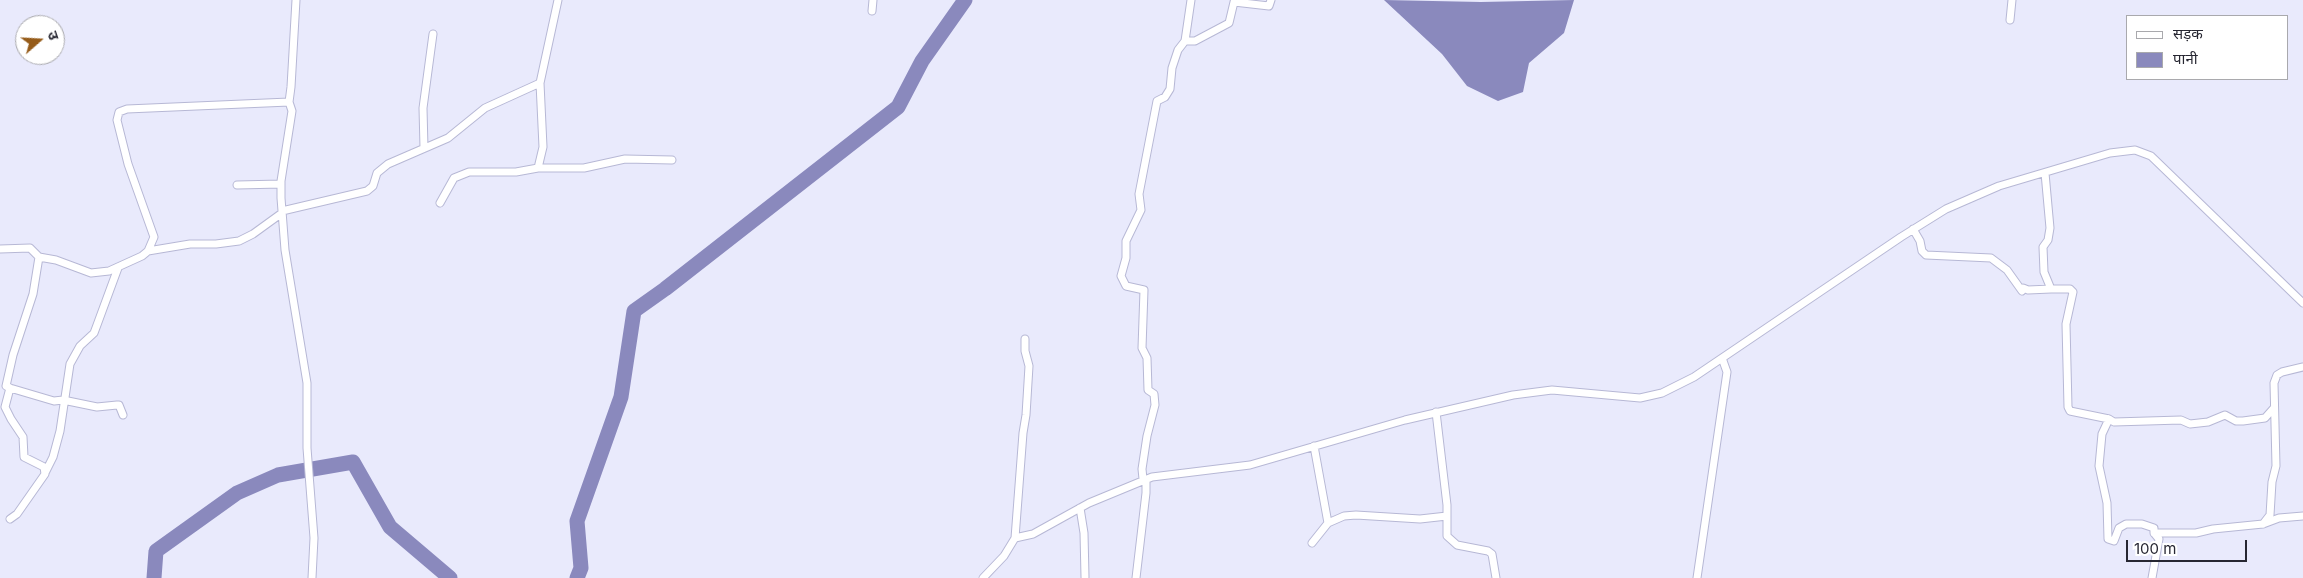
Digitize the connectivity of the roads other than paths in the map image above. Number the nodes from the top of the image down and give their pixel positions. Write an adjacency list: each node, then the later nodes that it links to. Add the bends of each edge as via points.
1 (296, 0): 12 (street)
2 (558, 0): 11 (street)
3 (873, 0): 7 (street)
4 (1191, 0): 10 (street)
5 (1271, 0): 10 (street, via 1269,6 1234,2 1229,23 1195,41)
6 (2012, 0): 8 (street)
7 (872, 11)
8 (2010, 20)
9 (433, 34): 13 (street, via 423,108)
10 (1185, 41): 41 (street, via 1172,68 1170,89 1157,101 1139,194 1141,210 1126,241 1121,276 1126,286 1144,290 1142,348 1147,358 1148,390 1154,394 1155,405 1142,469)
11 (540, 83): 13 (street, via 494,102 454,134); 15 (street, via 543,147)
12 (289, 102): 18 (street, via 291,118); 23 (street, via 127,108 119,112 116,120 128,164 154,236)
13 (424, 148): 20 (street, via 381,168 373,186 367,191)
14 (672, 160): 15 (street, via 625,159 584,168)
15 (538, 168): 19 (street, via 516,172 464,173 450,183)
16 (2045, 178): 21 (street, via 2000,186 1966,199); 26 (street, via 2050,228 2043,247 2043,259); 27 (street, via 2110,153 2135,150 2146,153)
17 (236, 184): 18 (street)
18 (281, 184): 20 (street)
19 (440, 204)
20 (282, 212): 23 (street, via 239,241); 52 (street, via 285,250 307,383 306,448 314,538)
21 (1915, 233): 26 (street, via 1926,255 1991,258 2007,270 2022,291 2023,288); 29 (street)
22 (0, 249): 24 (street, via 30,248)
23 (148, 251): 25 (street)
24 (39, 257): 25 (street, via 92,273); 32 (street, via 33,294 13,355)
25 (118, 268): 33 (street, via 94,332 80,346 70,364)
26 (2051, 289): 38 (street, via 2070,289 2073,292 2066,324 2068,407 2070,411)
27 (2303, 303)
28 (1025, 339): 49 (street, via 1029,366)
29 (1722, 359): 37 (street, via 1678,387 1648,398 1545,390); 56 (street, via 1727,368)
30 (2303, 367): 35 (street, via 2277,375)
31 (0, 377): 32 (street)
32 (9, 385): 33 (street, via 54,401); 34 (street)
33 (63, 400): 36 (street, via 98,407 119,405); 40 (street, via 60,431)
34 (3, 408): 40 (street, via 23,438 24,457 44,467)
35 (2273, 409): 38 (street, via 2265,418 2236,421 2225,415 2208,422 2190,424 2181,420 2114,422); 47 (street, via 2276,471 2272,482 2270,516)
36 (122, 415)
37 (1437, 416): 39 (street); 43 (street)
38 (2109, 419): 48 (street, via 2102,434 2099,466 2108,503 2108,539 2114,541 2119,528 2126,524 2151,526)
39 (1314, 450): 41 (street, via 1243,467 1182,472); 46 (street)
40 (44, 473): 45 (street, via 17,514)
41 (1145, 482): 42 (street); 54 (street)
42 (1081, 511): 49 (street, via 1033,534); 51 (street)
43 (1447, 516): 46 (street, via 1410,519 1350,515); 55 (street, via 1450,540 1464,548 1492,554)
44 (2303, 516): 47 (street, via 2279,518)
45 (10, 519)
46 (1328, 524): 50 (street)
47 (2263, 524): 48 (street, via 2196,533)
48 (2154, 533): 57 (street, via 2158,539)
49 (1015, 538): 53 (street, via 1004,556)
50 (1312, 542)
51 (1085, 577)
52 (312, 578)
53 (983, 578)
54 (1136, 578)
55 (1496, 578)
56 (1697, 578)
57 (2152, 578)

